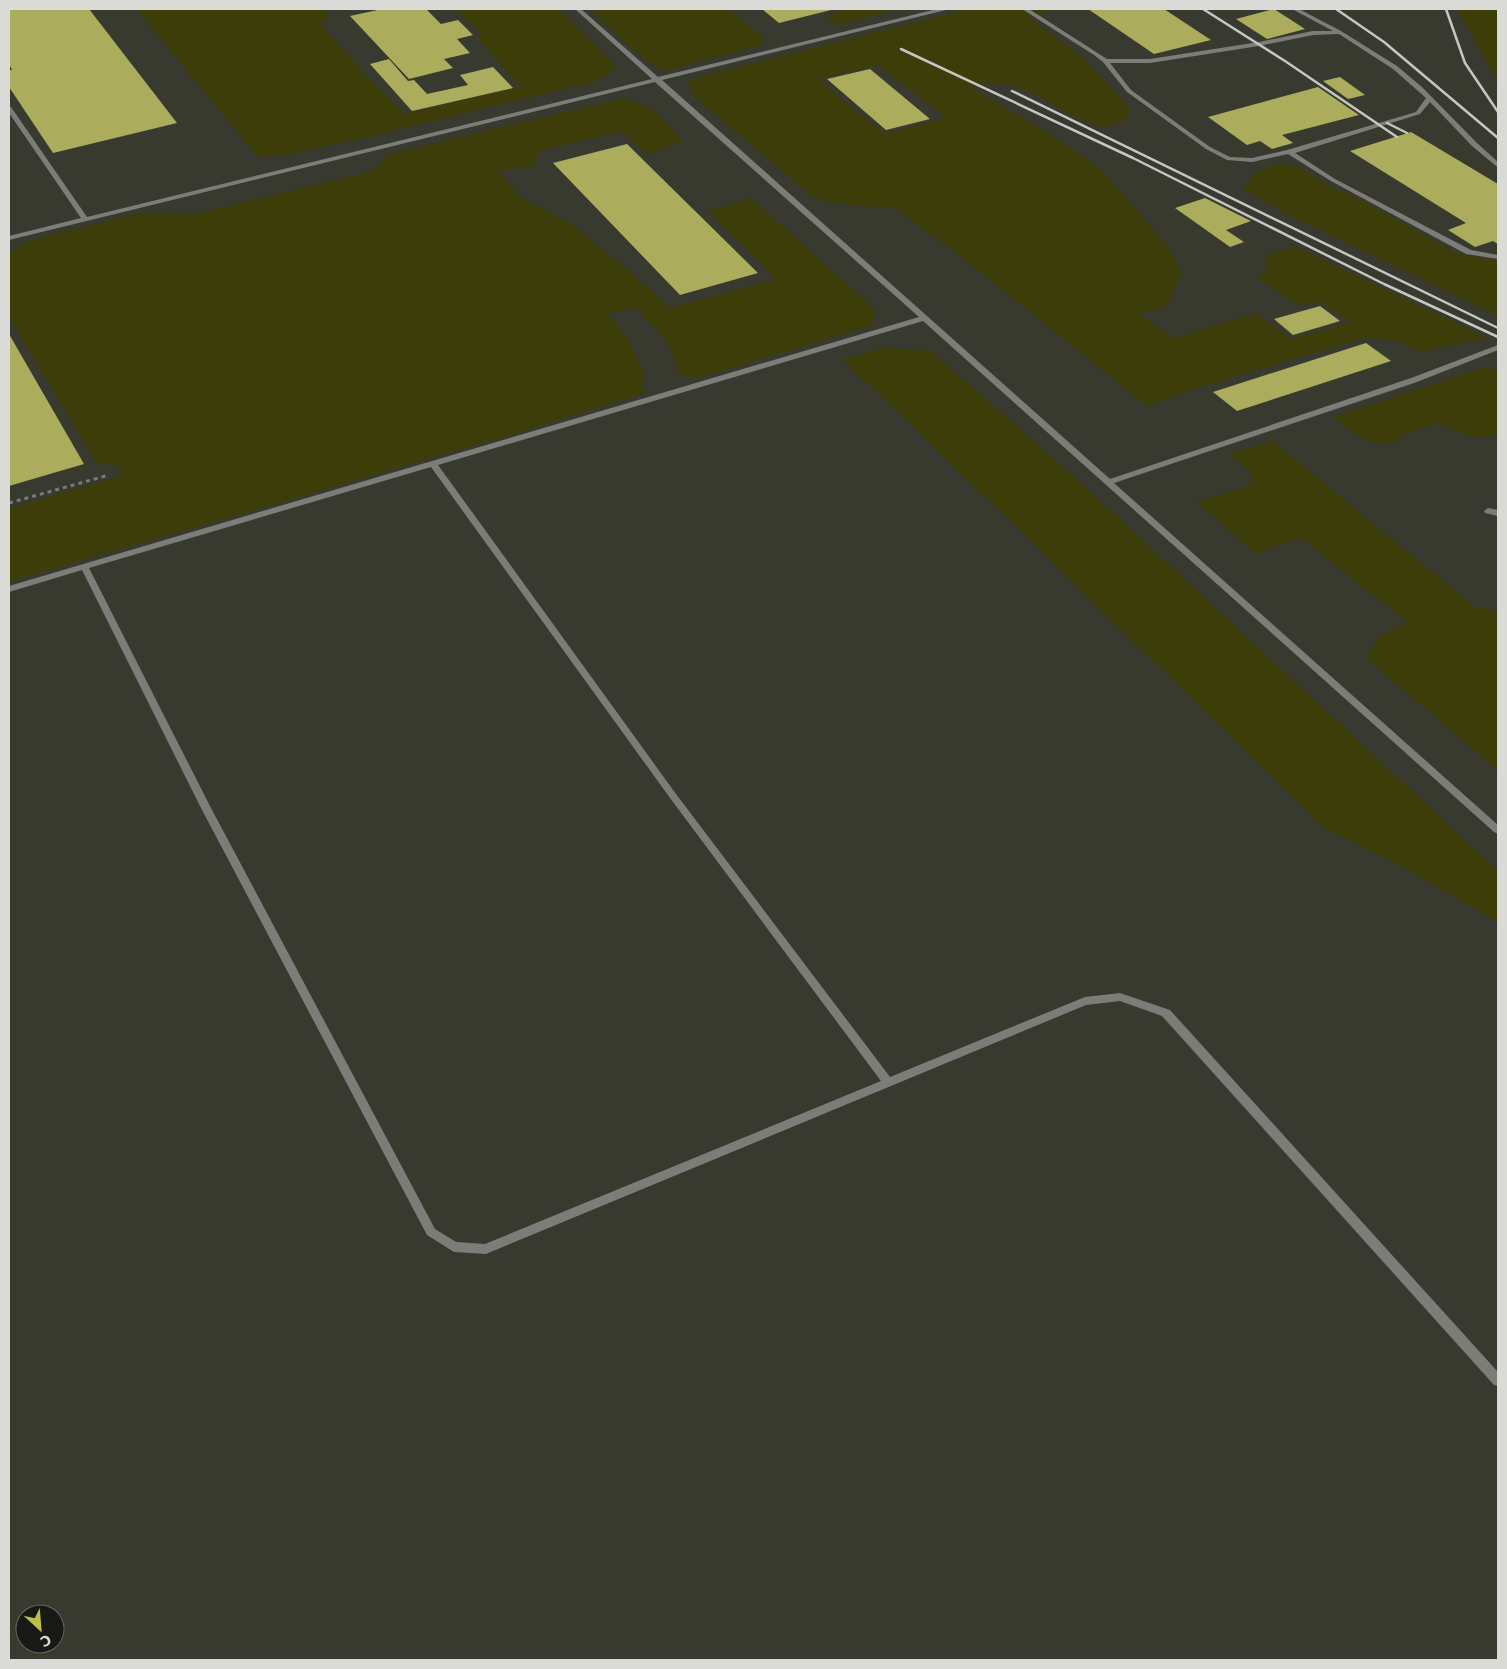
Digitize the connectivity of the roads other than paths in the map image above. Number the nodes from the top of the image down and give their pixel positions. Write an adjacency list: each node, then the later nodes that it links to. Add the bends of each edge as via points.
1 (578, 9): 7 (lane)
2 (944, 9): 7 (lane)
3 (1025, 9): 6 (lane)
4 (1295, 9): 5 (lane)
5 (1341, 33): 6 (lane, via 1313,33 1150,61); 8 (lane, via 1409,79)
6 (1105, 61): 10 (lane, via 1128,91 1208,148 1229,159 1252,160)
7 (659, 80): 12 (lane); 15 (lane)
8 (1428, 100): 10 (lane, via 1418,113); 11 (lane)
9 (9, 108): 12 (lane)
10 (1289, 152): 14 (lane, via 1333,180 1469,252)
11 (1498, 165)
12 (85, 219): 13 (lane)
13 (9, 238)
14 (1498, 257)
15 (925, 318): 17 (lane); 18 (lane)
16 (1498, 347): 18 (lane, via 1414,380)
17 (433, 464): 21 (lane); 24 (lane, via 673,796)
18 (1108, 482): 23 (lane)
19 (1488, 511): 20 (lane)
20 (1498, 513)
21 (84, 566): 22 (lane); 24 (lane, via 206,808 431,1232 454,1247 486,1249)
22 (9, 589)
23 (1498, 830)
24 (888, 1082): 25 (lane, via 1085,1001 1120,997 1166,1013)
25 (1498, 1381)

